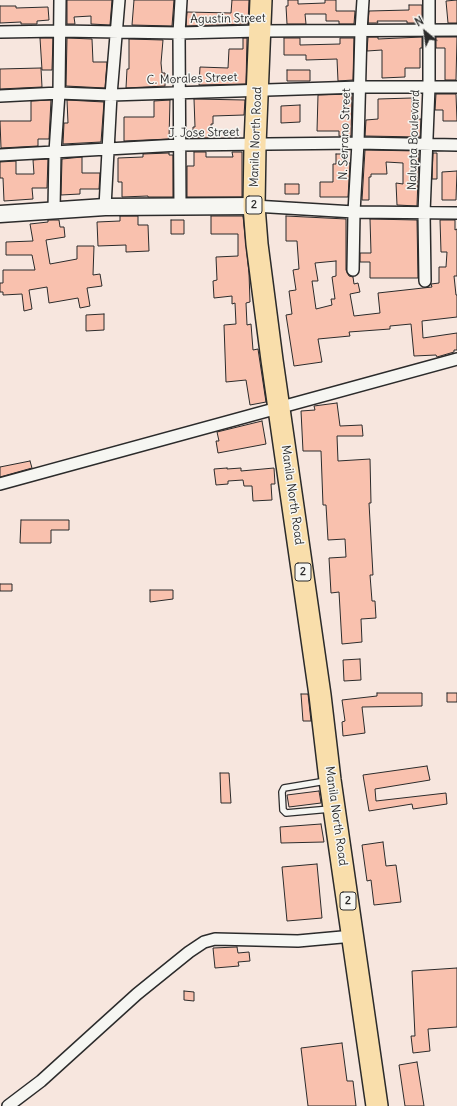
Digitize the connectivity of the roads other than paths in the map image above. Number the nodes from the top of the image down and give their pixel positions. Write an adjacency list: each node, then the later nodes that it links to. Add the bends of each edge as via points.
1 (60, 0): 8 (street)
2 (119, 0): 13 (street)
3 (181, 0): 14 (street)
4 (261, 0): 9 (highway, Manila North Road / 2)
5 (363, 0): 10 (street, N. Serrano Street)
6 (429, 0): 11 (street, Nalupta Boulevard)
7 (457, 30): 11 (street, Agustin Street)
8 (60, 31): 12 (street, Agustin Street); 13 (street, Agustin Street); 20 (street)
9 (259, 31): 10 (street, Agustin Street); 14 (street, Agustin Street); 18 (highway, Manila North Road / 2)
10 (361, 31): 11 (street, Agustin Street); 15 (street, N. Serrano Street)
11 (429, 31): 17 (street, Nalupta Boulevard)
12 (0, 32)
13 (116, 32): 14 (street, Agustin Street); 21 (street)
14 (179, 33): 19 (street)
15 (360, 87): 17 (street, C. Morales Street); 18 (street, C. Morales Street); 23 (street, N. Serrano Street)
16 (457, 87): 17 (street, C. Morales Street)
17 (429, 88): 24 (street, Nalupta Boulevard)
18 (257, 89): 19 (street, C. Morales Street); 27 (highway, Manila North Road / 2)
19 (179, 92): 21 (street, C. Morales Street); 26 (street)
20 (59, 93): 21 (street, C. Morales Street); 22 (street, C. Morales Street); 29 (street)
21 (111, 95): 28 (street)
22 (0, 96)
23 (358, 143): 24 (street, J. Jose Street); 27 (street, J. Jose Street); 35 (street, N. Serrano Street)
24 (426, 143): 25 (street, J. Jose Street); 36 (street, Nalupta Boulevard)
25 (457, 144)
26 (179, 145): 27 (street, J. Jose Street); 28 (street, J. Jose Street); 33 (street)
27 (255, 145): 31 (highway, Manila North Road / 2)
28 (108, 150): 29 (street, J. Jose Street); 32 (street)
29 (55, 152): 30 (street, J. Jose Street); 34 (street)
30 (0, 155)
31 (254, 206): 33 (main road); 35 (street); 42 (highway, Manila North Road / 2)
32 (105, 207): 33 (main road); 34 (main road)
33 (180, 207)
34 (54, 210): 38 (main road)
35 (354, 212): 36 (street); 39 (street, N. Serrano Street)
36 (424, 212): 37 (street); 40 (street, Nalupta Boulevard)
37 (457, 213)
38 (0, 214)
39 (353, 270)
40 (425, 281)
41 (457, 360): 42 (street)
42 (279, 408): 43 (street); 44 (highway, Manila North Road / 2)
43 (0, 484)
44 (330, 780): 45 (highway, Manila North Road / 2); 45 (lane, via 284,788 283,810 286,813)
45 (334, 808): 46 (highway, Manila North Road / 2)
46 (353, 936): 47 (street, via 298,941 215,939 204,942 136,994 41,1081); 48 (highway, Manila North Road / 2)
47 (8, 1106)
48 (377, 1106)

